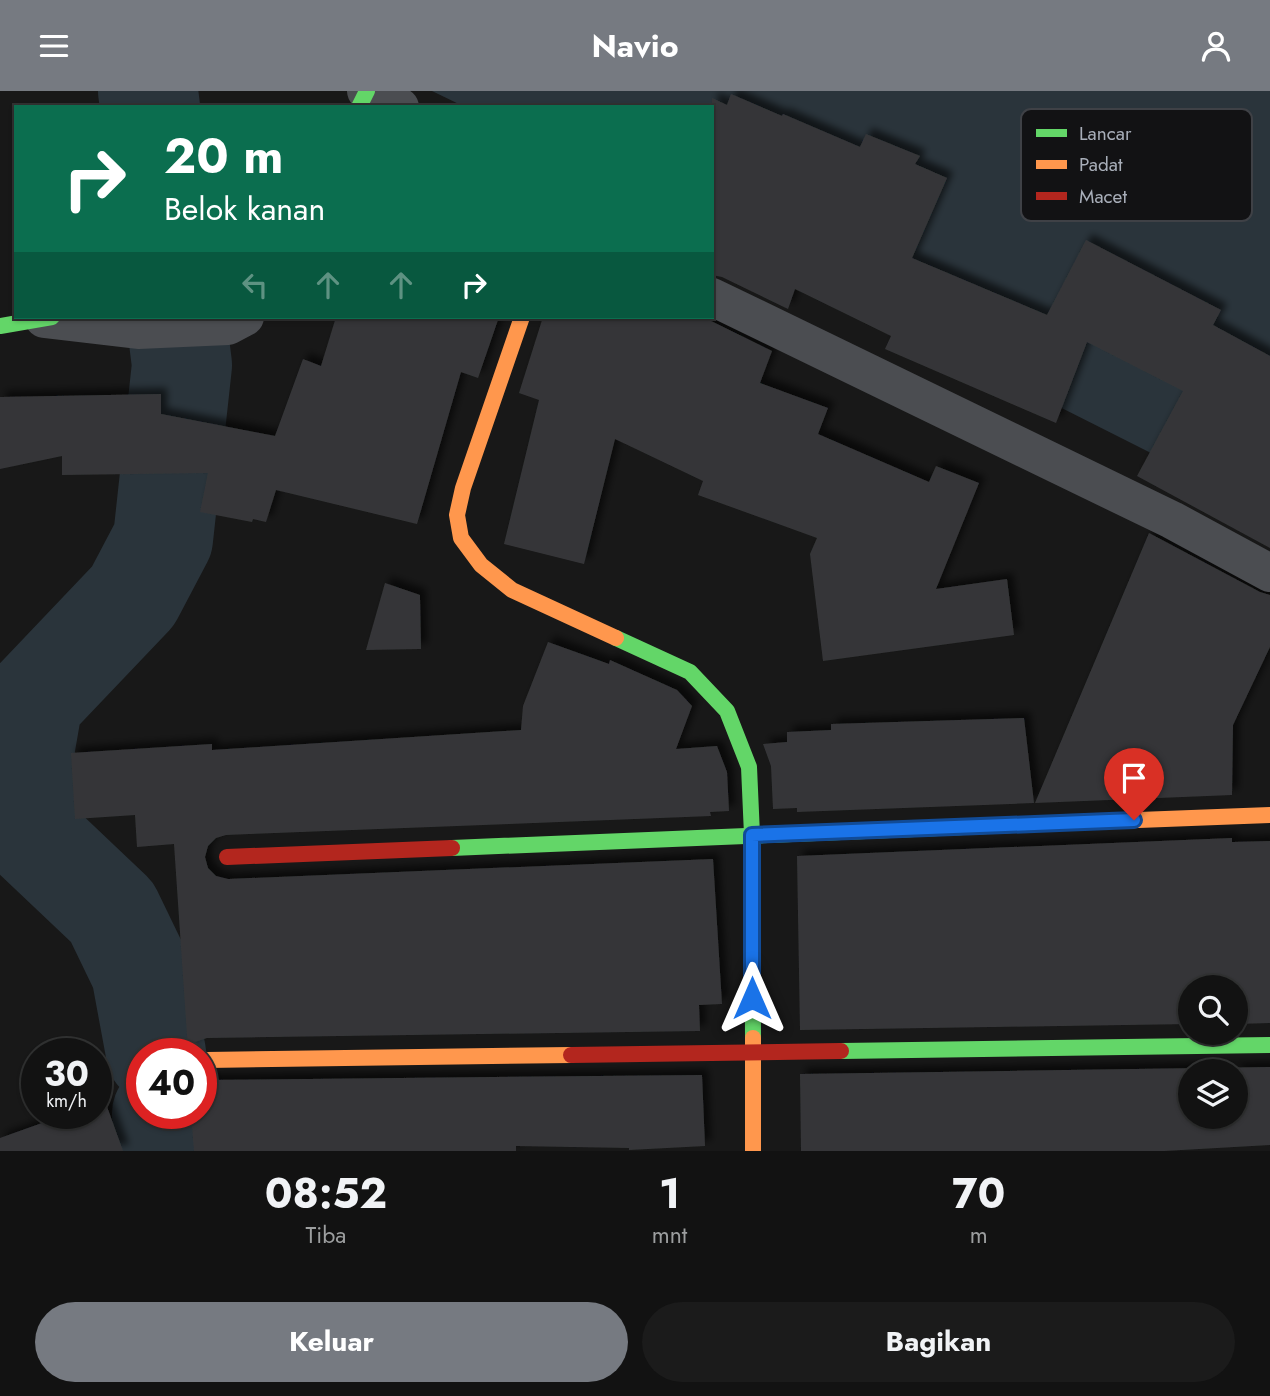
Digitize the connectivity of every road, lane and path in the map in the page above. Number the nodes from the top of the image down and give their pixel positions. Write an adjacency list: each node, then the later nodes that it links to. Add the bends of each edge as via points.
1 (366, 91): 2 (street)
2 (397, 105)
3 (714, 298): 9 (street, via 1172,520)
4 (42, 319): 8 (street)
5 (56, 319): 7 (street, via 138,330)
6 (521, 319): 11 (street, via 463,488 457,515 461,538 481,565 512,590 690,672 699,681 727,711 750,767)
7 (237, 321)
8 (0, 326)
9 (1270, 573)
10 (1270, 815): 11 (street)
11 (752, 835): 12 (street); 14 (street)
12 (227, 857)
13 (1270, 1045): 14 (street)
14 (752, 1052): 15 (street); 16 (street)
15 (217, 1060)
16 (753, 1151)

